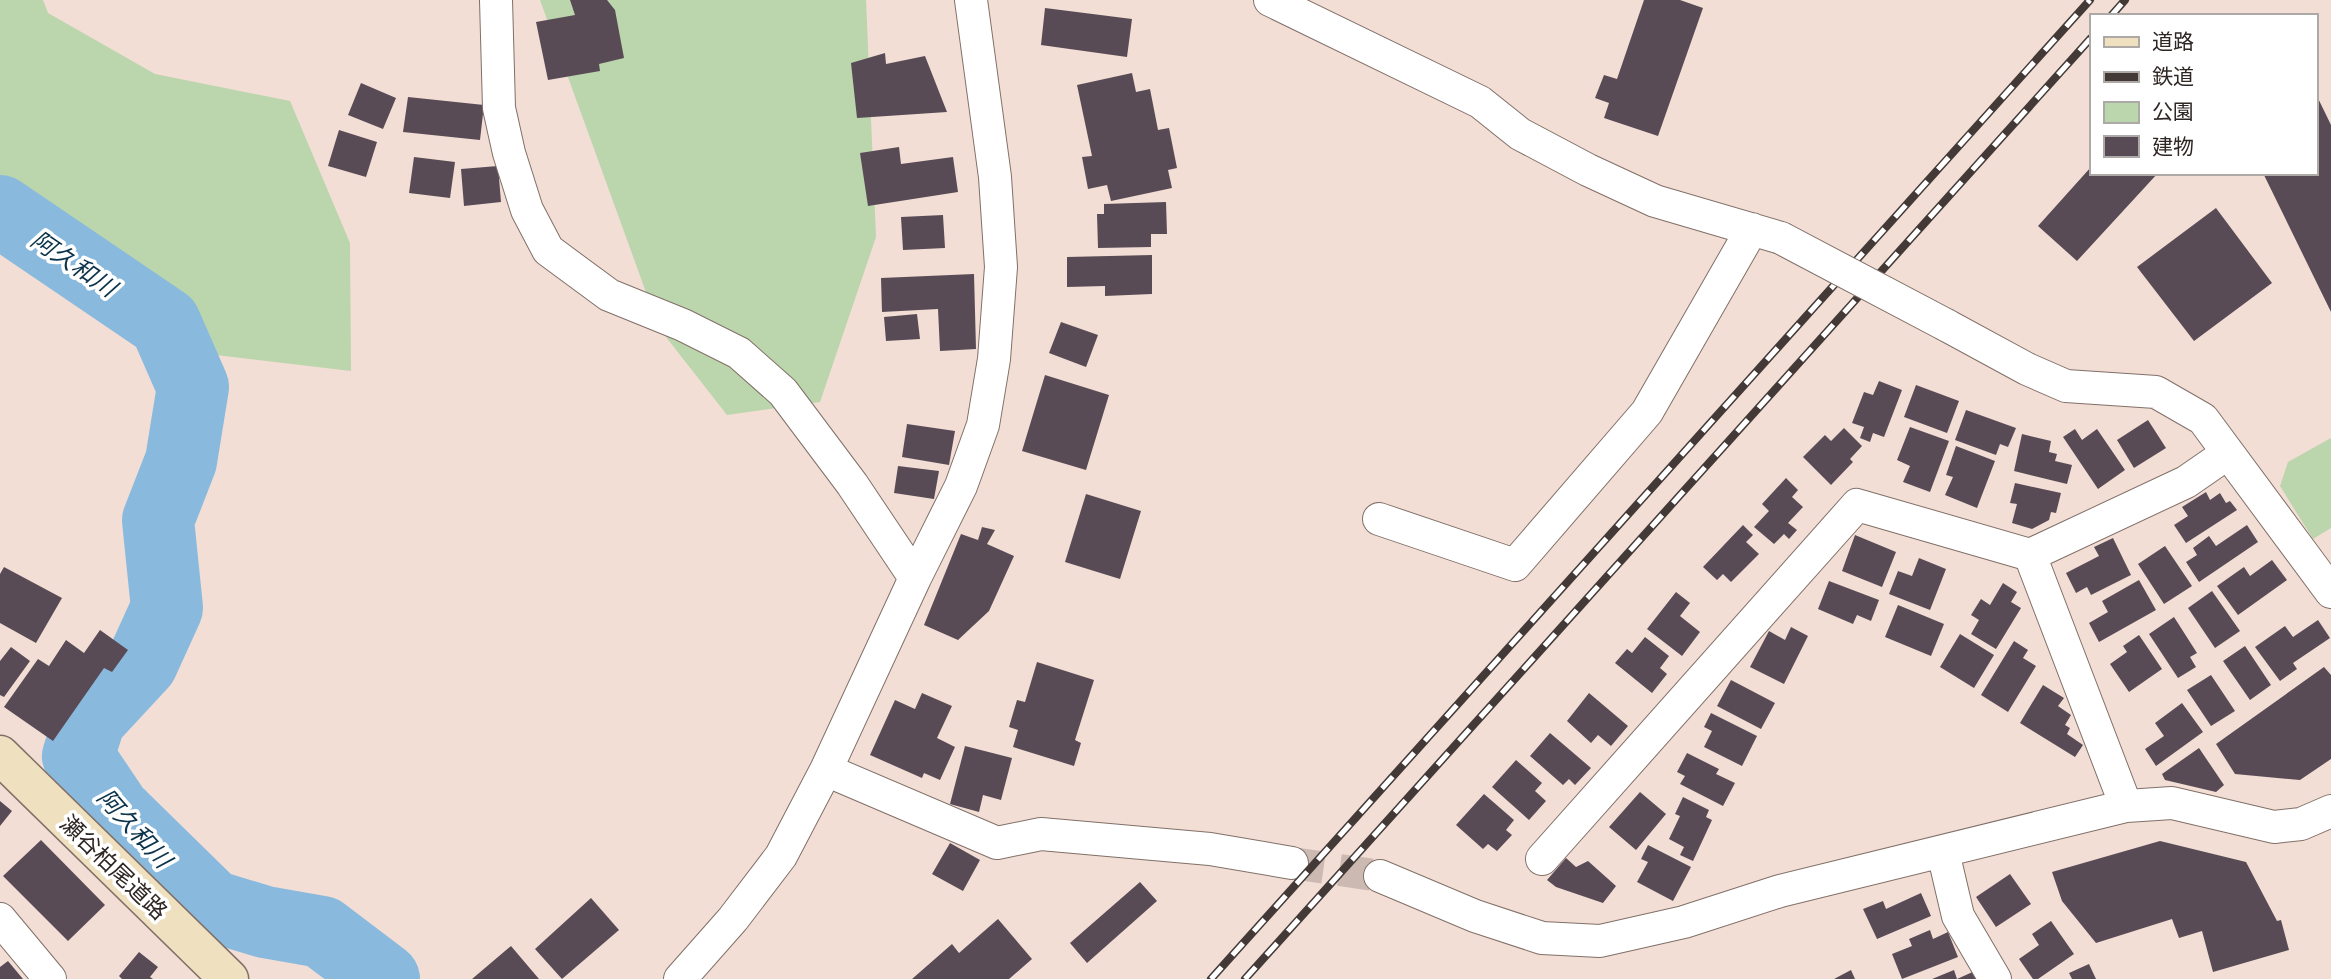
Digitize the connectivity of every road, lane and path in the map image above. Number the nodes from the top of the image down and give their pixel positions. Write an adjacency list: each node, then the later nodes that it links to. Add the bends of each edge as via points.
1 (496, 0): 8 (street, via 499,108 527,210 548,250 609,295 739,353 783,392)
2 (971, 0): 8 (street, via 995,177 1000,267 995,359 983,425 961,486)
3 (1270, 0): 4 (street, via 1480,102 1520,134 1588,170 1655,201)
4 (1752, 229): 5 (street, bridge, via 1781,238 2066,386 2156,392 2203,419); 6 (street, via 1647,412 1515,565)
5 (2228, 453): 7 (street, via 2186,482); 9 (street)
6 (1380, 519)
7 (2030, 555): 12 (street); 15 (street, via 1857,506)
8 (915, 578): 11 (street)
9 (2331, 592)
10 (0, 755): 20 (main road, 瀬谷柏尾道路)
11 (826, 770): 16 (street, via 997,843 1041,834 1210,849); 21 (street, via 781,856)
12 (2126, 806): 13 (street, via 2172,803 2274,827 2301,824); 14 (street)
13 (2331, 811)
14 (1943, 852): 17 (street, via 1600,941 1542,938); 22 (street, via 1958,916)
15 (1542, 859)
16 (1292, 863)
17 (1380, 876)
18 (0, 919): 19 (street)
19 (50, 979)
20 (229, 979)
21 (680, 979)
22 (1995, 979)

